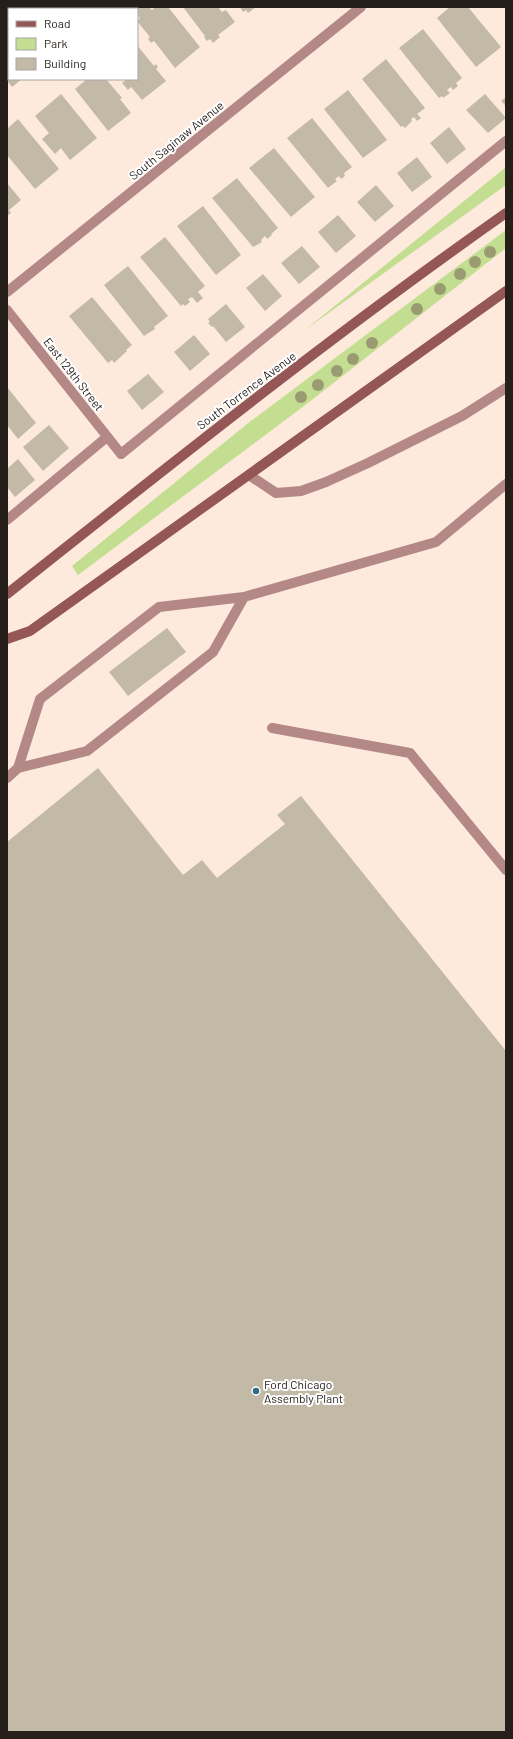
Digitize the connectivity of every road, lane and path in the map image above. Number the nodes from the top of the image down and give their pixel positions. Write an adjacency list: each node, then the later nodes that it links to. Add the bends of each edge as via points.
1 (361, 7): 5 (street, South Saginaw Avenue)
2 (506, 141): 8 (street, East 129th Street, via 121,454)
3 (506, 213): 12 (main road, South Torrence Avenue, via 424,271 156,475)
4 (506, 291): 9 (main road)
5 (7, 292)
6 (7, 310): 8 (street, East 129th Street)
7 (506, 388): 9 (street, via 462,416 326,482 301,491 276,493)
8 (107, 437): 11 (street)
9 (249, 475): 14 (main road, via 30,631)
10 (506, 484): 13 (street, via 436,542)
11 (7, 520)
12 (7, 594)
13 (244, 597): 16 (street, via 213,652 87,751); 16 (street, via 159,607 40,699)
14 (7, 639)
15 (272, 728): 18 (street, via 410,753)
16 (18, 768): 17 (street)
17 (7, 778)
18 (506, 870)

